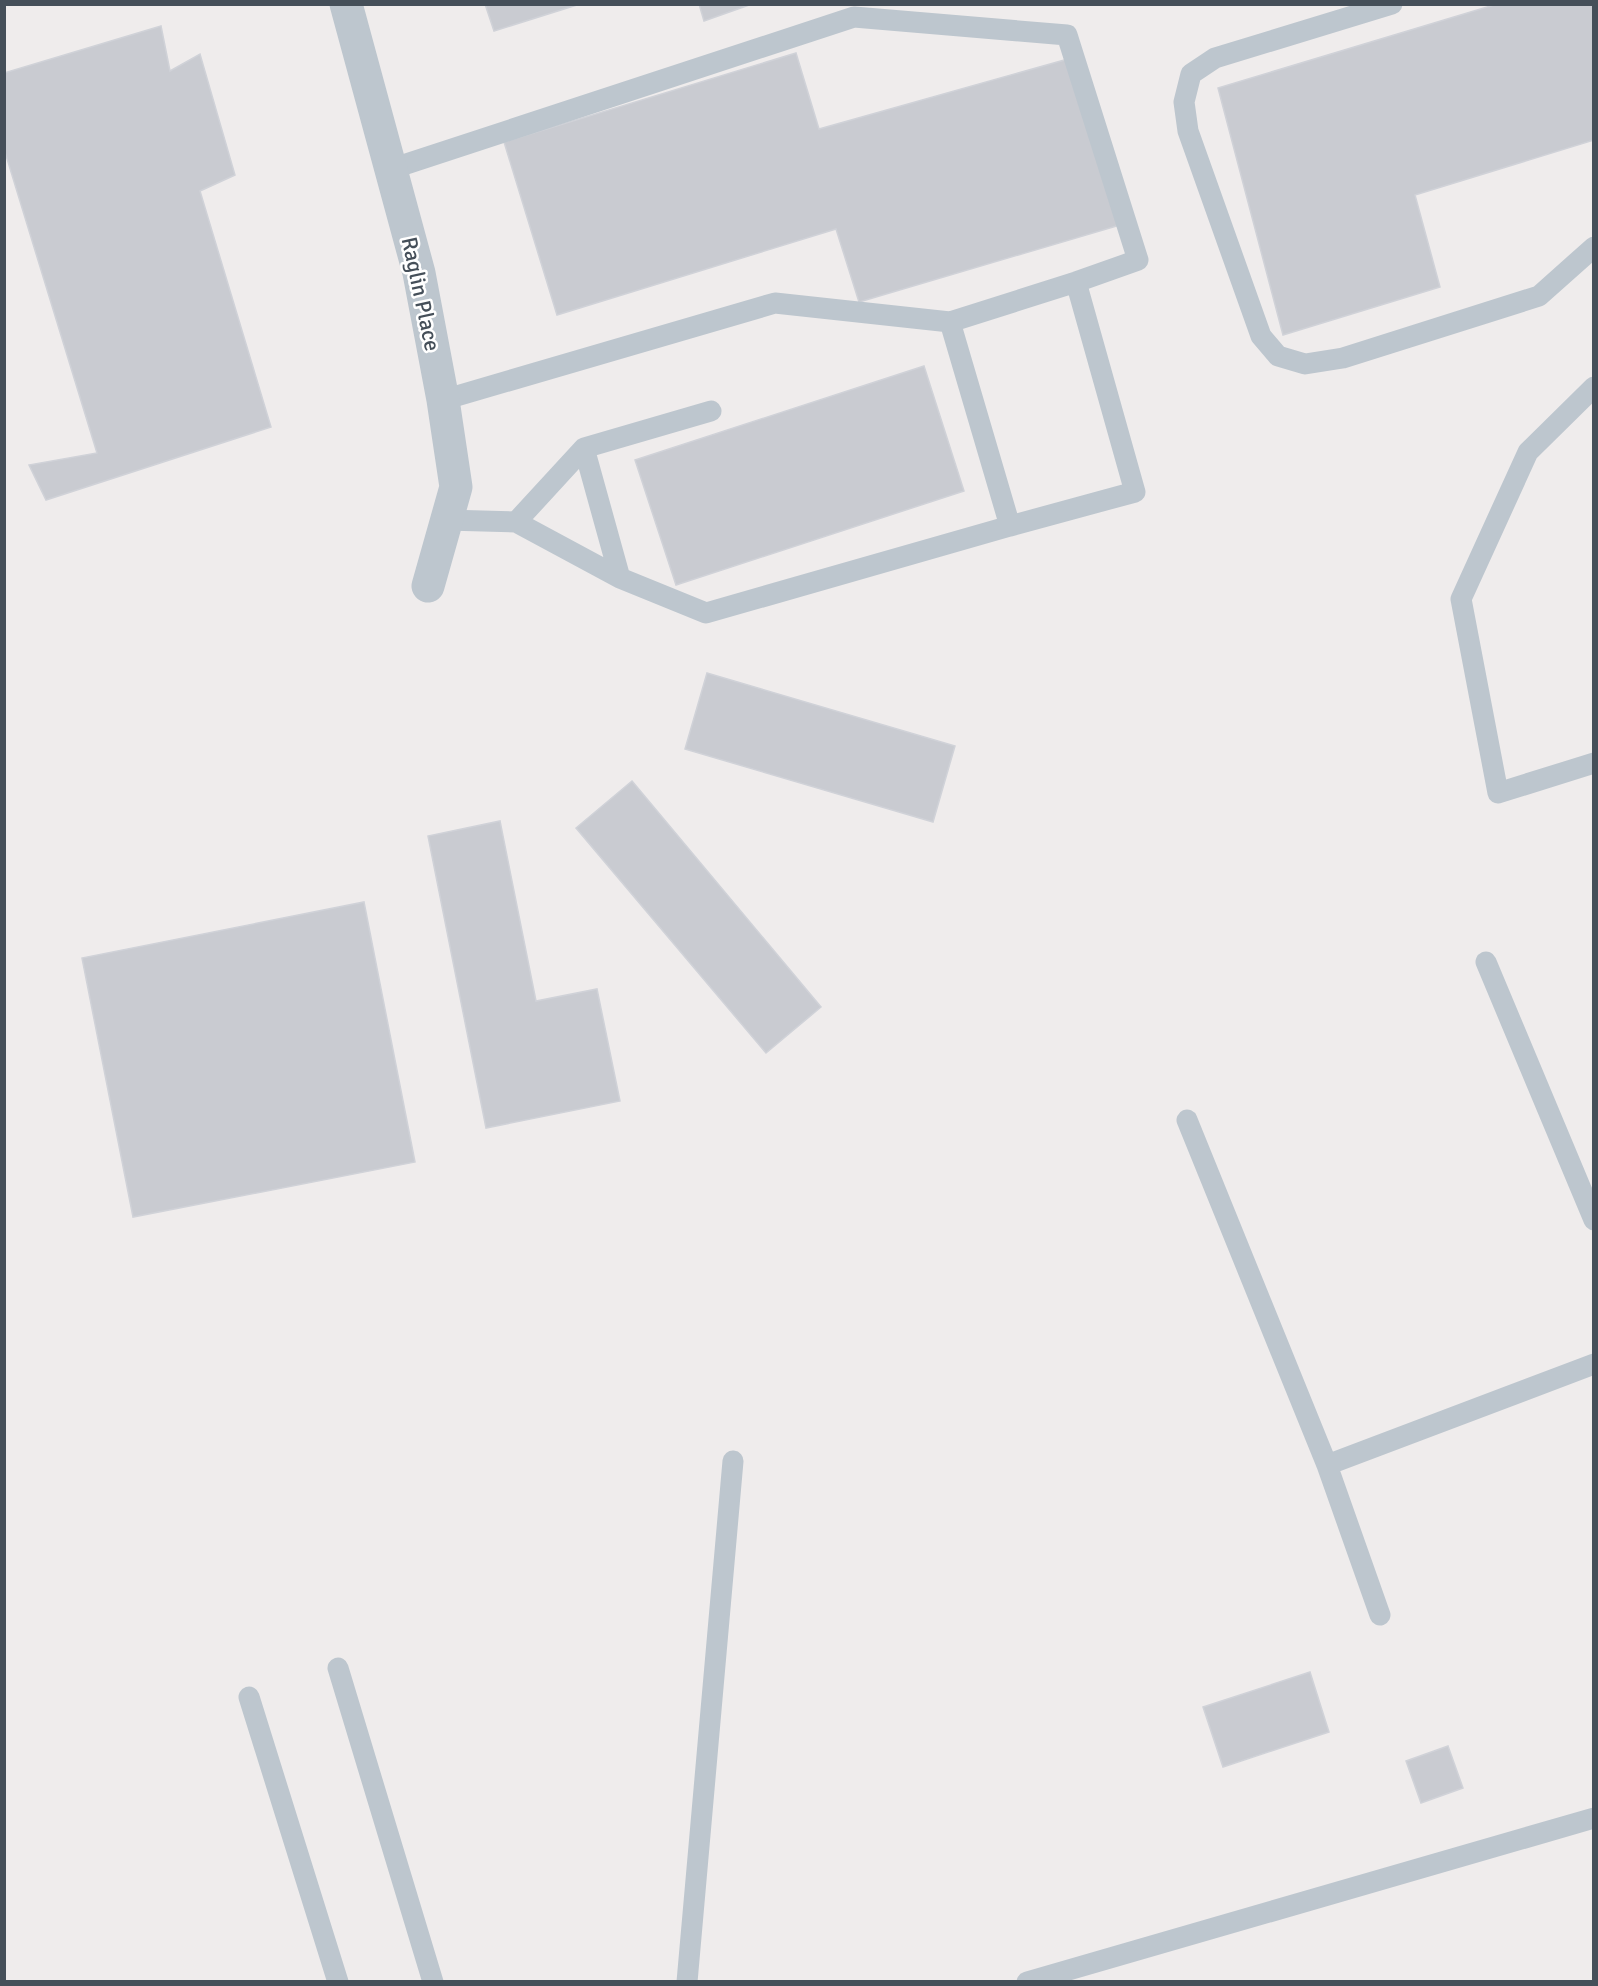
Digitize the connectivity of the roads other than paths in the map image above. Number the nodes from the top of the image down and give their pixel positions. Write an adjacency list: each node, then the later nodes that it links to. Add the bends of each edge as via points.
1 (346, 4): 3 (street, Raglin Place)
2 (1392, 4): 4 (lane, via 1215,58 1191,74 1184,102 1188,131 1261,336 1278,356 1305,364 1343,358 1539,296)
3 (391, 169): 5 (lane, via 854,17 1067,35 1138,260); 8 (street, Raglin Place, via 419,273)
4 (1593, 247)
5 (1076, 282): 6 (lane); 13 (lane, via 1135,492)
6 (950, 322): 8 (lane, via 775,303); 13 (lane)
7 (1593, 387): 16 (lane, via 1528,452 1461,599 1498,793)
8 (443, 400): 11 (street, Raglin Place, via 456,487)
9 (711, 411): 10 (lane)
10 (584, 448): 12 (lane); 14 (lane)
11 (446, 520): 12 (lane); 15 (street, Raglin Place)
12 (516, 522): 14 (lane)
13 (1010, 526): 14 (lane, via 706,613)
14 (620, 578)
15 (428, 586)
16 (1593, 764)
17 (1486, 962): 19 (lane)
18 (1187, 1120): 22 (lane)
19 (1593, 1220)
20 (1593, 1364): 22 (lane)
21 (733, 1461): 29 (lane)
22 (1327, 1465): 23 (lane)
23 (1380, 1615)
24 (338, 1668): 28 (lane)
25 (249, 1697): 27 (lane)
26 (1593, 1818): 30 (lane)
27 (338, 1982)
28 (433, 1982)
29 (687, 1982)
30 (1027, 1982)

